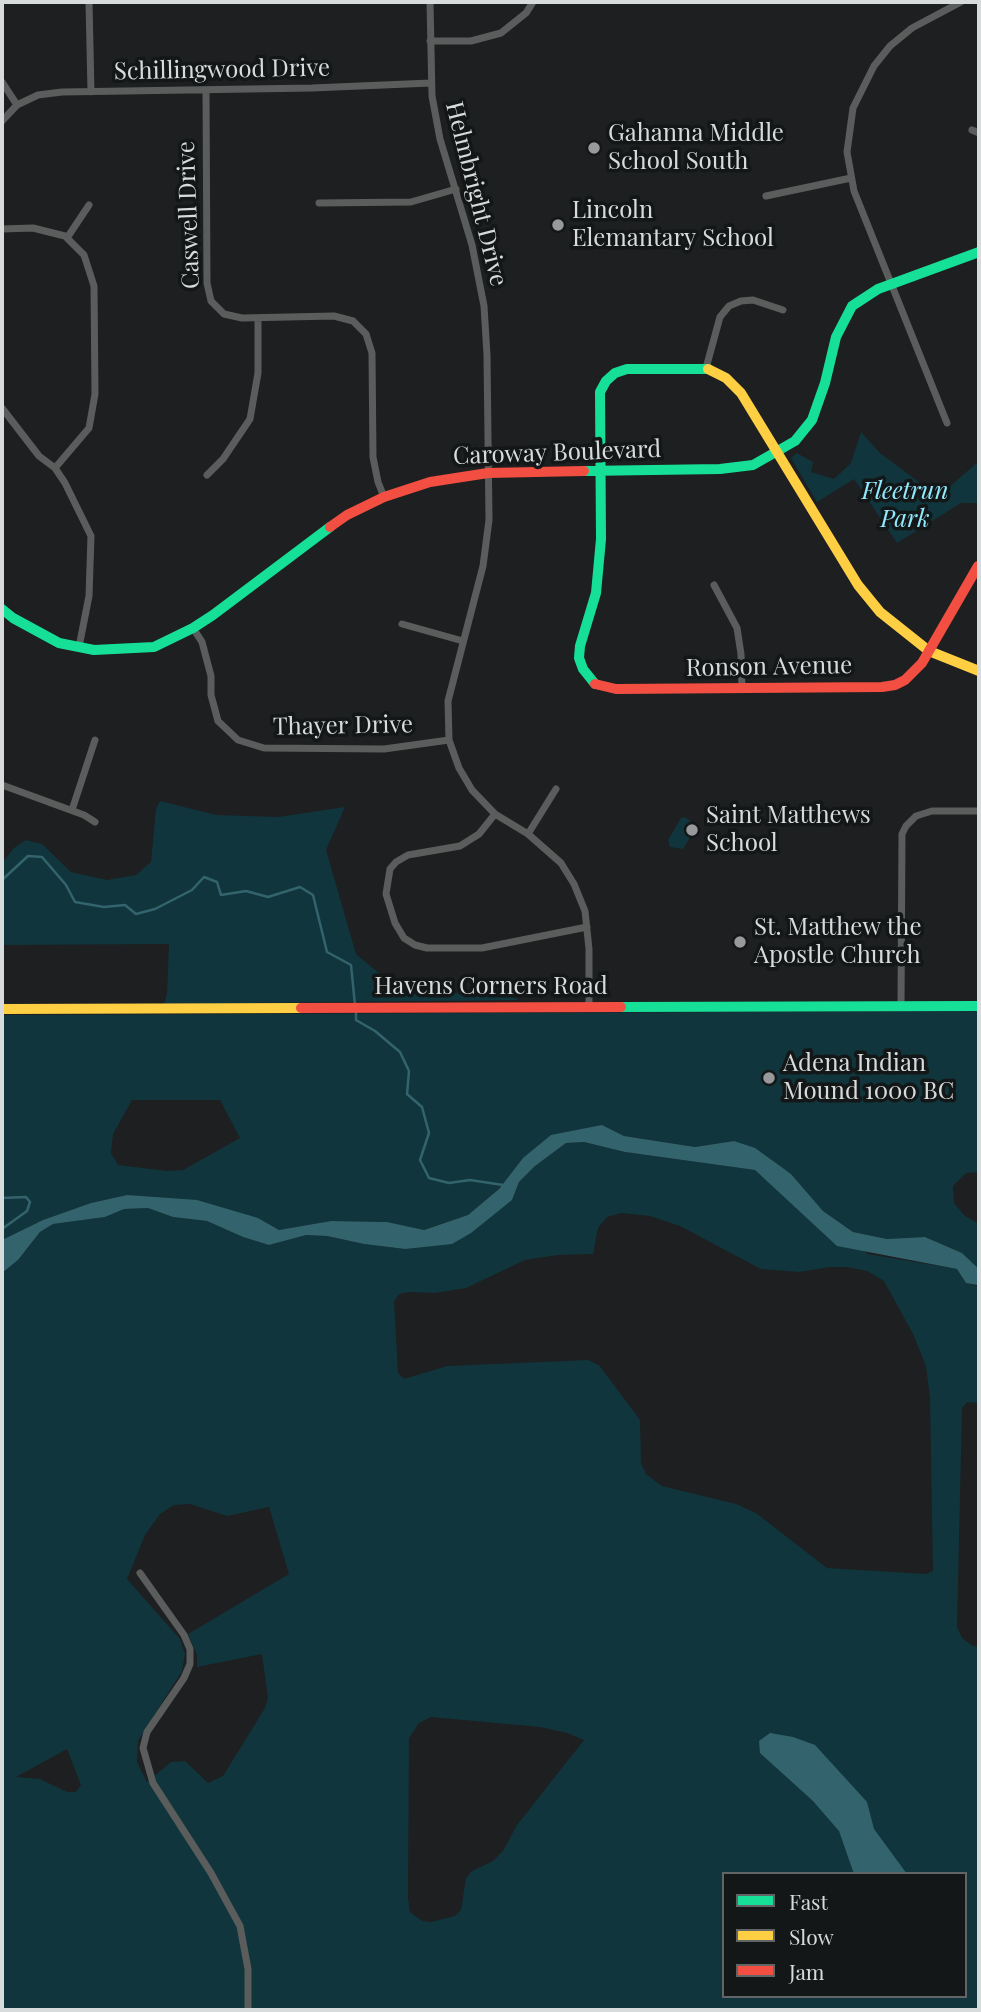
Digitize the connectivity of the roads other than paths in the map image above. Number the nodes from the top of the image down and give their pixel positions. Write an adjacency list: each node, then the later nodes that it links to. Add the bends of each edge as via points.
1 (89, 2): 9 (street)
2 (430, 2): 5 (street, Helmbright Drive)
3 (533, 2): 5 (street, via 501,33 471,41)
4 (961, 2): 12 (street, via 912,28 874,65 853,108 847,152)
5 (430, 41): 7 (street, Helmbright Drive)
6 (2, 82): 10 (street)
7 (431, 83): 8 (street, Schillingwood Drive); 13 (street, Helmbright Drive, via 440,139)
8 (206, 90): 9 (street, Schillingwood Drive); 22 (street, Caswell Drive, via 207,283 211,300 224,314)
9 (91, 92): 10 (street, Schillingwood Drive, via 38,95)
10 (17, 105): 11 (street)
11 (2, 121)
12 (851, 178): 14 (street); 20 (street)
13 (456, 189): 15 (street, via 411,202); 29 (street, Helmbright Drive, via 484,306)
14 (766, 196)
15 (319, 203)
16 (89, 205): 18 (street)
17 (2, 229): 18 (street, via 33,228)
18 (67, 238): 27 (street, via 84,255 94,286 95,394 89,428)
19 (979, 252): 20 (street, Caroway Boulevard)
20 (890, 284): 25 (street); 26 (street, Caroway Boulevard, via 852,306 836,337 812,420 795,441)
21 (782, 310): 23 (street, via 754,300 729,306 720,317)
22 (258, 318): 30 (street, via 258,373 250,419); 31 (street, Caswell Drive, via 334,316 353,321 366,334 372,353 373,457)
23 (706, 368): 26 (street, via 741,393); 28 (street, via 615,373 600,392)
24 (2, 408): 27 (street, via 39,456)
25 (947, 423)
26 (777, 452): 28 (street, Caroway Boulevard, via 742,467); 39 (street, via 859,585 880,612)
27 (55, 468): 38 (street, via 91,536 89,596)
28 (600, 471): 29 (street, Caroway Boulevard); 41 (street, Ronson Avenue, via 601,539 596,593 580,646 583,669 595,684 616,690)
29 (488, 473): 31 (street, Caroway Boulevard, via 429,482); 37 (street, Helmbright Drive, via 489,520 483,566)
30 (207, 475)
31 (384, 497): 36 (street, Caroway Boulevard, via 304,544)
32 (978, 566): 39 (street, Ronson Avenue)
33 (714, 585): 41 (street, via 737,628)
34 (2, 609): 38 (street, Caroway Boulevard, via 59,643)
35 (402, 624): 37 (street)
36 (193, 628): 38 (street, Caroway Boulevard, via 154,647); 43 (street, Thayer Drive, via 202,642 218,721 238,740 264,748 384,749)
37 (463, 641): 43 (street, Helmbright Drive, via 448,701)
38 (79, 648)
39 (929, 650): 40 (street); 41 (street, Ronson Avenue, via 922,663 894,685)
40 (979, 671)
41 (742, 689)
42 (95, 740): 46 (street)
43 (449, 740): 48 (street, Helmbright Drive, via 472,790)
44 (2, 785): 46 (street)
45 (556, 789): 50 (street)
46 (72, 810): 49 (street)
47 (979, 811): 52 (street, via 932,811 916,816 902,834)
48 (495, 814): 50 (street, Helmbright Drive); 51 (street, via 480,834 460,846 408,855 396,862 387,878 386,894 404,938 427,948 496,946)
49 (95, 822)
50 (528, 834): 51 (street, Helmbright Drive, via 561,863 585,911)
51 (587, 927): 54 (street, Helmbright Drive)
52 (901, 1006): 53 (street, Havens Corners Road); 54 (street, Havens Corners Road)
53 (979, 1006)
54 (589, 1008): 55 (street, Havens Corners Road)
55 (2, 1009)
56 (140, 1573): 57 (street, via 190,1649 184,1678 147,1732 143,1748 153,1783 240,1926 248,1969)
57 (248, 2010)

